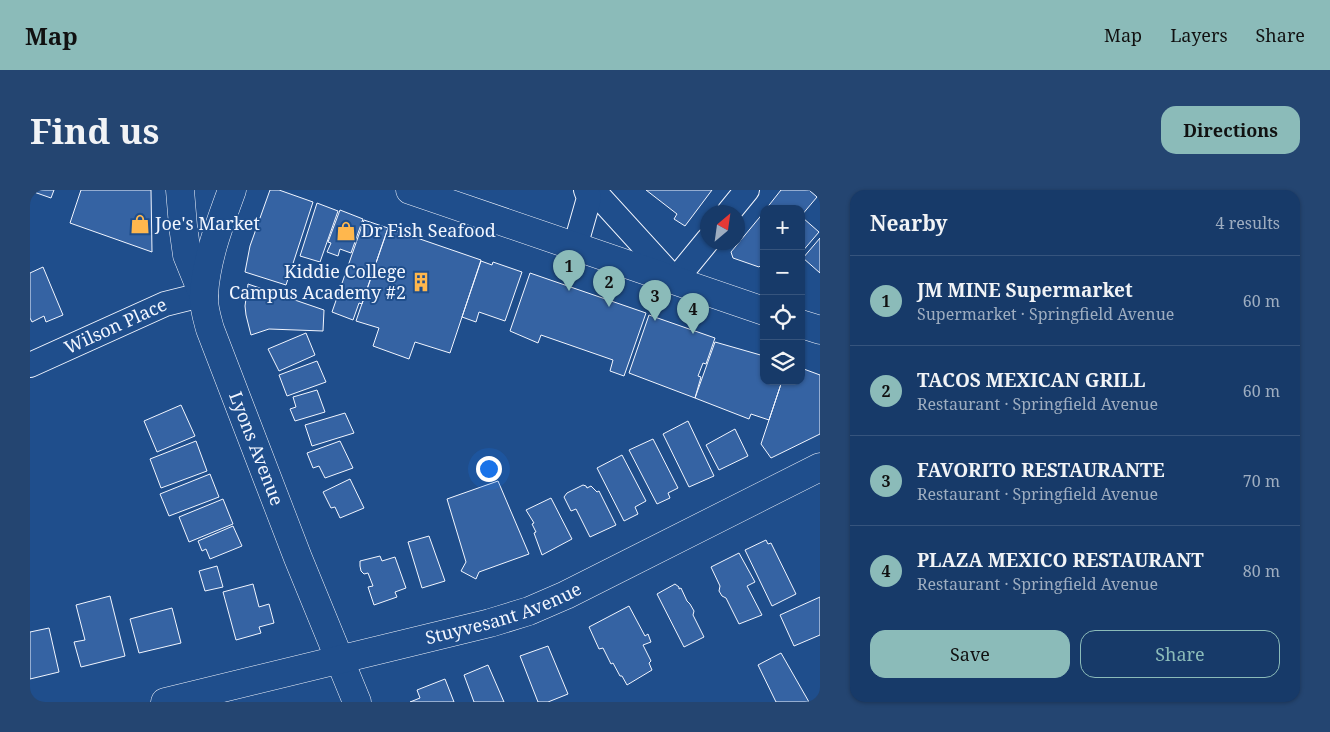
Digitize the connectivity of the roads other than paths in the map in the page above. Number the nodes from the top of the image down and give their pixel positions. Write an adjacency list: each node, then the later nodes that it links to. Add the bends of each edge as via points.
1 (180, 190): 11 (main road, via 187,255)
2 (232, 190): 11 (main road, Lyons Avenue, via 213,248)
3 (410, 190): 8 (main road)
4 (586, 190): 8 (street, via 589,198)
5 (593, 190): 10 (street)
6 (747, 190): 7 (street)
7 (735, 205)
8 (575, 247): 10 (main road)
9 (700, 250): 10 (street)
10 (676, 282): 12 (main road)
11 (204, 297): 15 (street, Wilson Place, via 165,304); 17 (main road, Lyons Avenue, via 215,344)
12 (760, 310)
13 (805, 325): 14 (main road)
14 (820, 330)
15 (30, 364)
16 (820, 467): 17 (main road, Stuyvesant Avenue, via 530,611)
17 (339, 660): 18 (main road, Stuyvesant Avenue); 19 (main road, Lyons Avenue)
18 (164, 702)
19 (356, 702)

